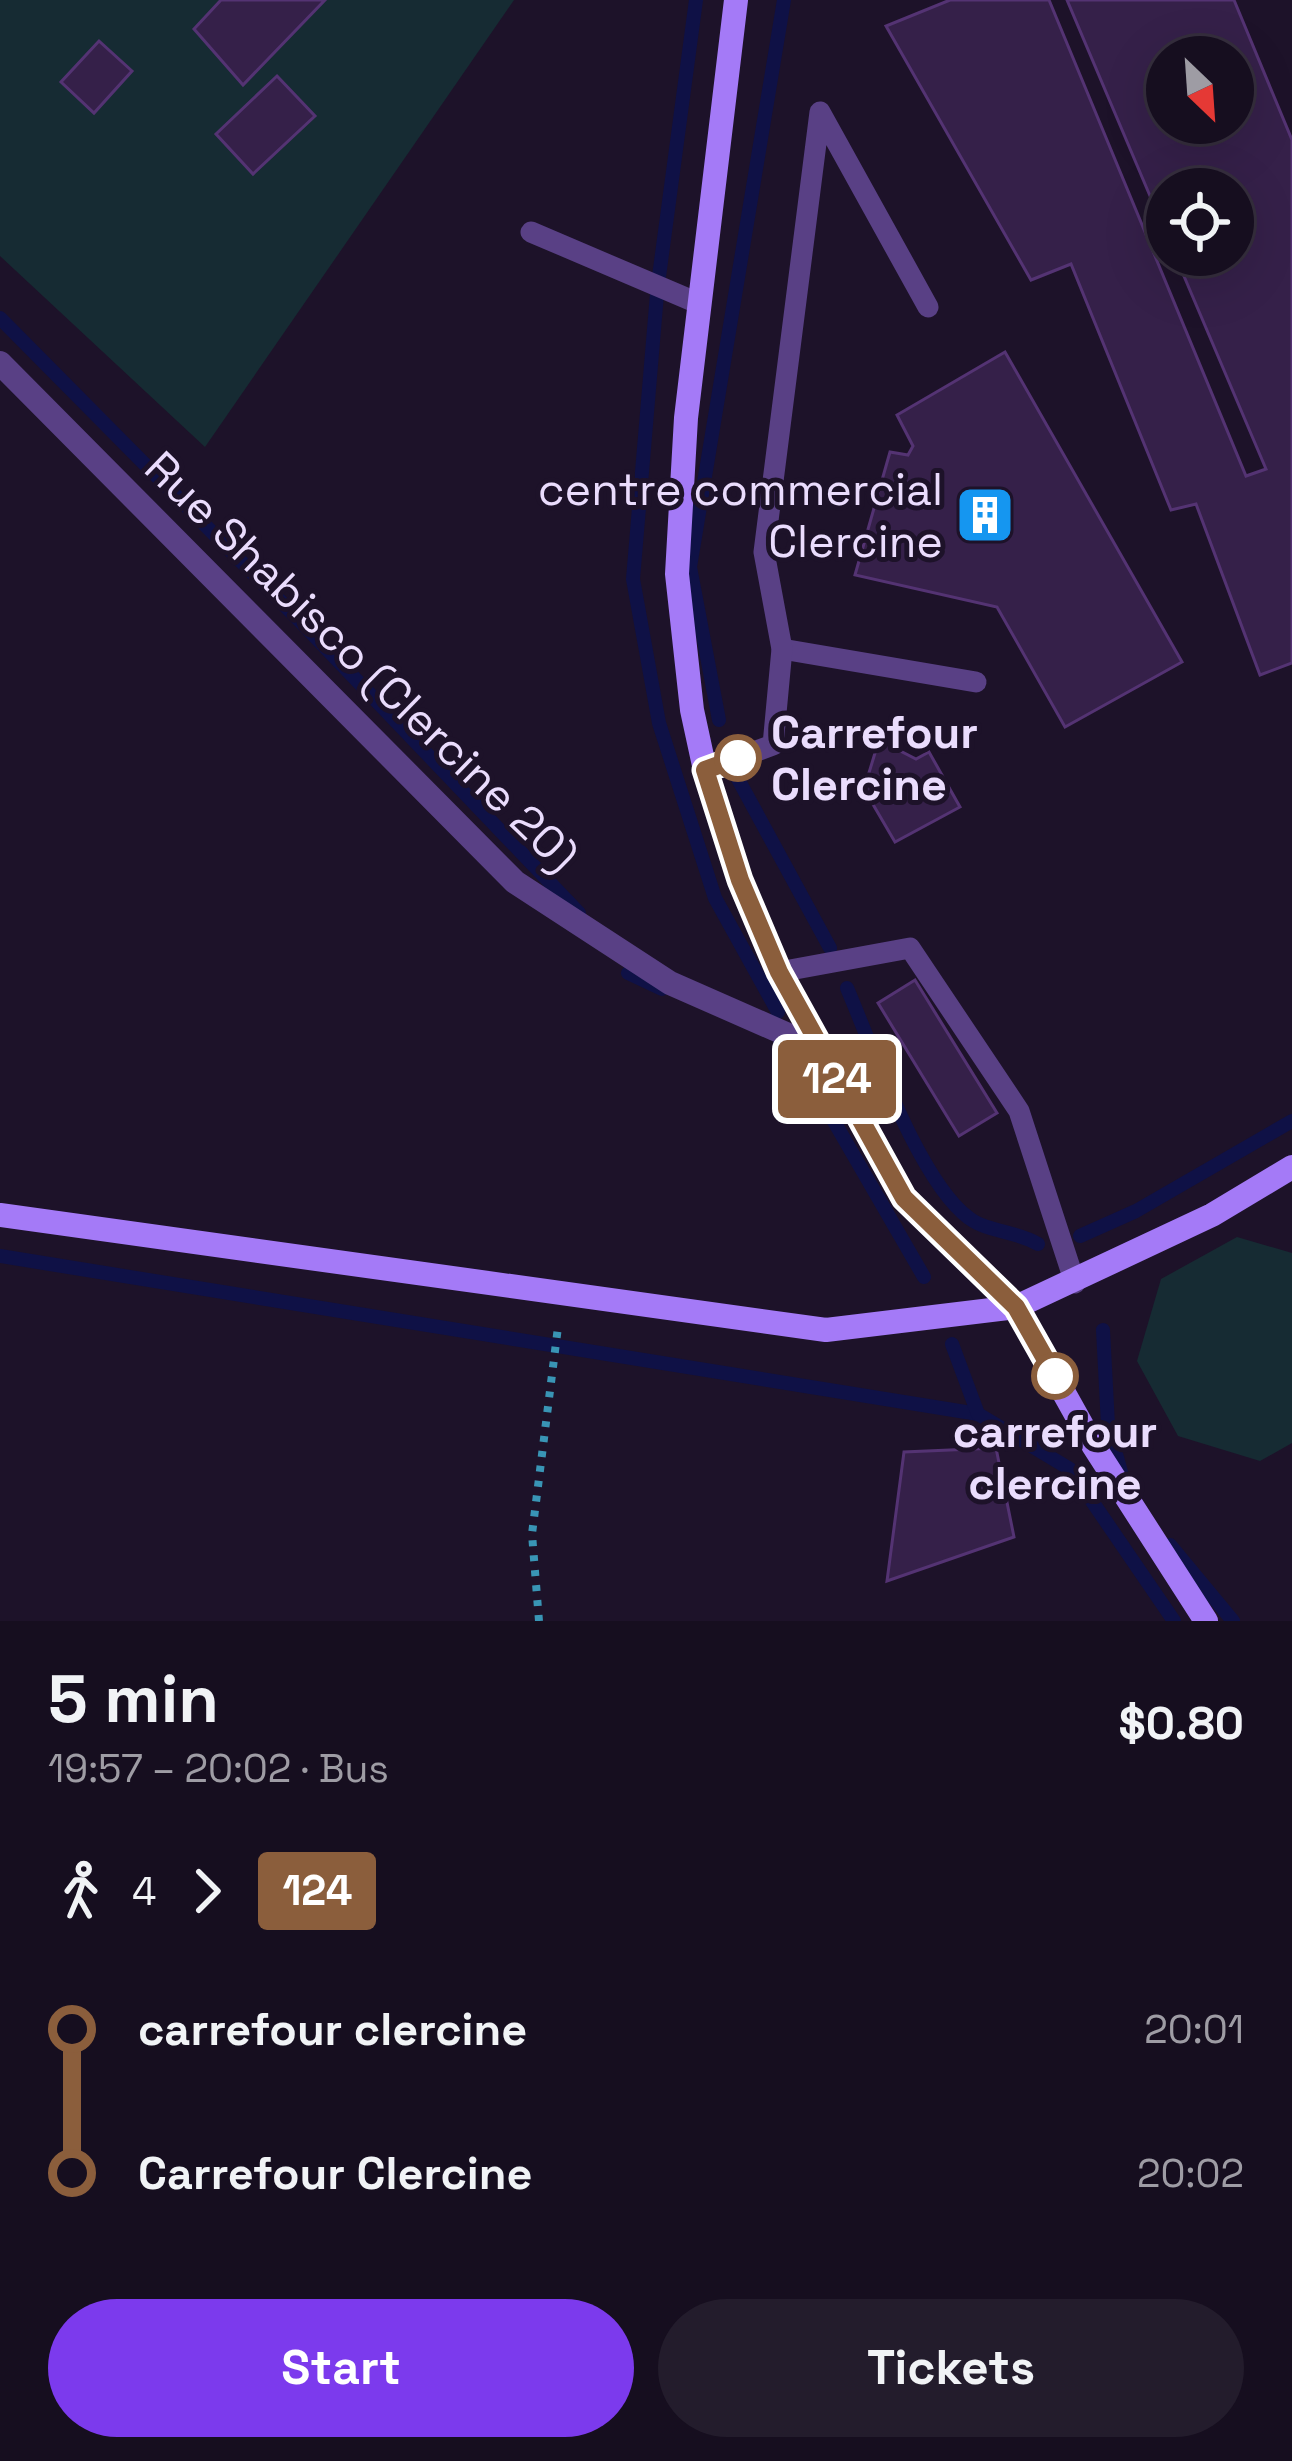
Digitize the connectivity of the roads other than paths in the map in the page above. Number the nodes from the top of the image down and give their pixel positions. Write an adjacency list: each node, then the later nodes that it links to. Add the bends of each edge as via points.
1 (736, 0): 3 (street)
2 (531, 232): 3 (lane)
3 (700, 304): 8 (street, via 677,574)
4 (928, 307): 6 (lane, via 820,112 764,552)
5 (0, 363): 10 (street, Rue Shabisco (Clercine 20), via 515,882 670,982)
6 (782, 650): 7 (lane); 8 (lane, via 773,745)
7 (976, 682)
8 (705, 770): 9 (street)
9 (779, 972): 10 (street); 13 (lane, via 910,948 1019,1111)
10 (820, 1049): 14 (street, via 904,1198)
11 (1292, 1167): 13 (street)
12 (0, 1215): 14 (street, via 826,1330)
13 (1075, 1283): 14 (street)
14 (1016, 1307): 15 (street)
15 (1206, 1621)

